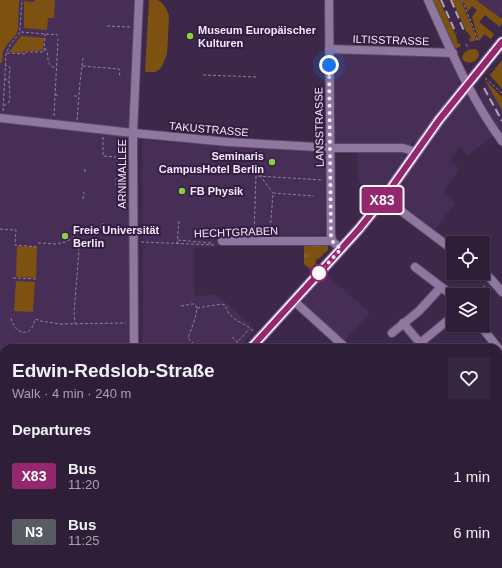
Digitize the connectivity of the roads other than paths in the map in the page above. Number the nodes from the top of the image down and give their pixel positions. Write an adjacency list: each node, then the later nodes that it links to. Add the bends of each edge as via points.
1 (139, 0): 9 (street, ARNIMALLEE)
2 (329, 0): 5 (street, LANSSTRASSE)
3 (428, 0): 6 (street)
4 (502, 42): 7 (main road)
5 (329, 49): 6 (street, ILTISSTRASSE); 11 (street, LANSSTRASSE)
6 (452, 53): 7 (street)
7 (468, 84): 10 (street); 12 (main road)
8 (1, 116): 9 (street, TAKUSTRASSE)
9 (133, 133): 11 (street, TAKUSTRASSE); 28 (street, ARNIMALLEE)
10 (502, 141)
11 (330, 148): 12 (street, TAKUSTRASSE, via 403,148); 15 (street, LANSSTRASSE)
12 (416, 152): 13 (main road)
13 (384, 198): 16 (street); 17 (main road)
14 (222, 241): 15 (street, HECHTGRABEN)
15 (332, 241): 17 (street)
16 (446, 245)
17 (341, 249): 23 (main road)
18 (415, 267): 20 (street)
19 (490, 278): 22 (street)
20 (441, 287): 21 (street); 25 (street)
21 (446, 291)
22 (502, 292)
23 (294, 301): 29 (main road); 30 (street)
24 (446, 322): 32 (street)
25 (404, 323): 27 (street); 31 (street)
26 (485, 332): 33 (street)
27 (392, 333)
28 (134, 344)
29 (249, 344)
30 (342, 344)
31 (420, 344)
32 (422, 344)
33 (495, 344)

